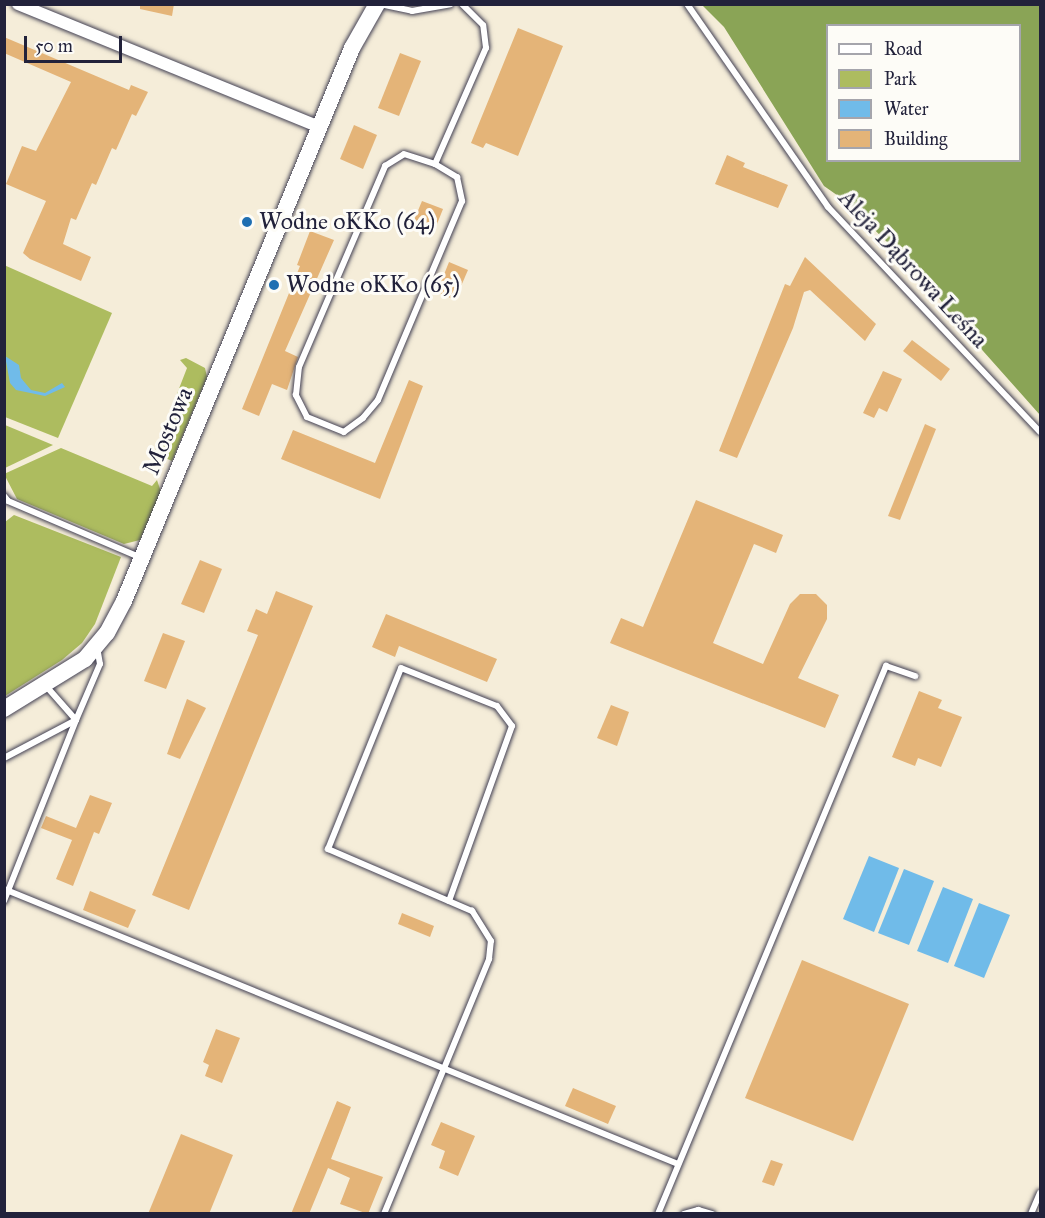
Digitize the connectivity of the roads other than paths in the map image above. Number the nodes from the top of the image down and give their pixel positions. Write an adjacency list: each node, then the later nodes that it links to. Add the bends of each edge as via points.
1 (18, 4): 6 (street)
2 (379, 4): 3 (lane, via 412,11); 6 (street, Mostowa, via 352,48)
3 (450, 4)
4 (462, 4): 7 (lane, via 483,25 486,48)
5 (687, 4): 8 (lane, Aleja Dąbrowa Leśna, via 828,207)
6 (319, 127): 11 (street, Mostowa)
7 (435, 164): 7 (lane, via 404,154 385,166 298,367 296,395 307,417 344,432 363,418 378,399 462,201 457,177)
8 (1041, 432)
9 (6, 498): 10 (lane); 11 (lane)
10 (4, 508)
11 (142, 558): 12 (street, Mostowa, via 124,601)
12 (97, 647): 14 (street, Mostowa); 16 (lane, via 100,664)
13 (915, 676): 22 (lane, via 886,666)
14 (46, 686): 15 (street, Mostowa); 16 (lane)
15 (4, 709)
16 (76, 720): 17 (lane); 18 (lane)
17 (4, 758)
18 (7, 890): 19 (lane); 21 (lane)
19 (4, 901)
20 (449, 901): 20 (lane, via 328,849 401,668 497,706 512,726); 21 (lane, via 472,911 491,941 489,959)
21 (444, 1068): 22 (lane); 24 (lane)
22 (678, 1164): 25 (lane)
23 (1041, 1193): 28 (lane)
24 (384, 1214)
25 (658, 1214)
26 (684, 1214): 27 (lane, via 698,1210)
27 (712, 1214)
28 (1031, 1214)

